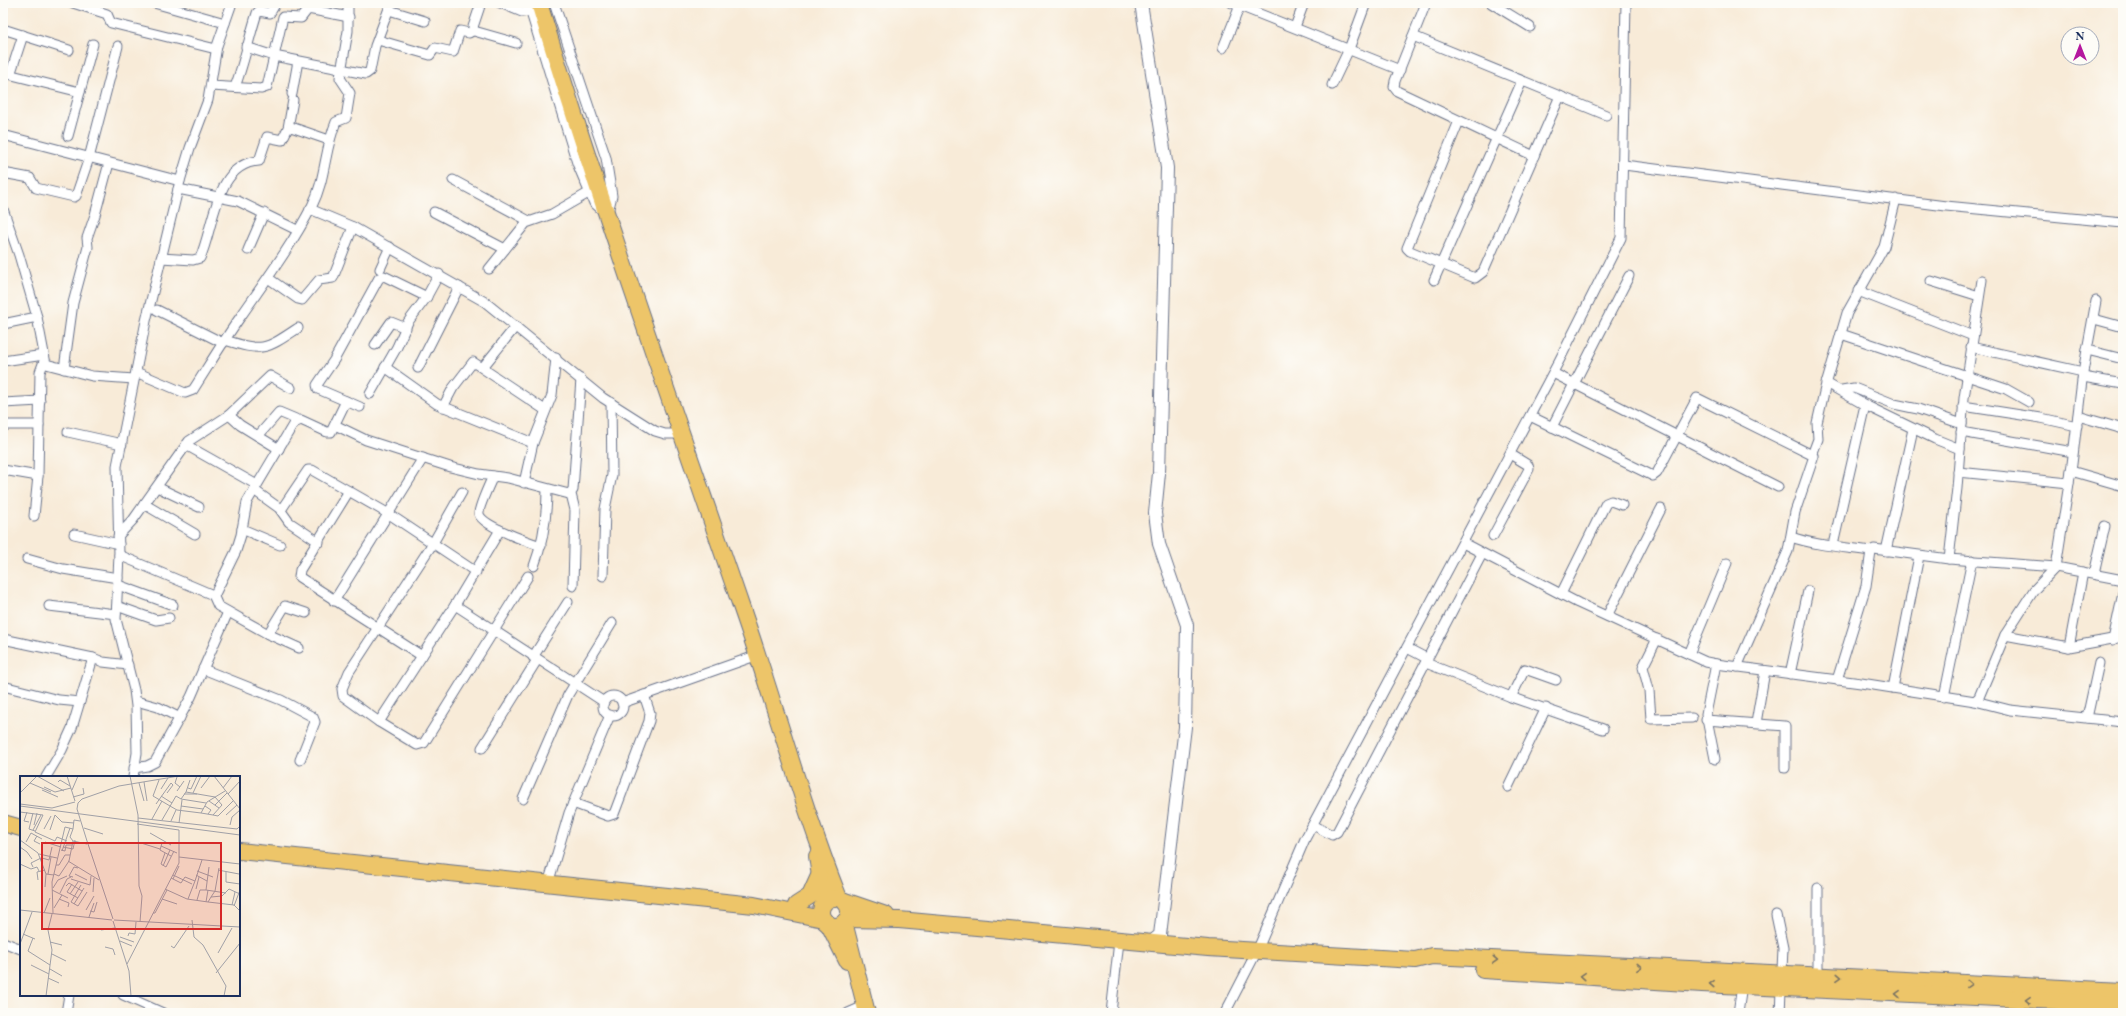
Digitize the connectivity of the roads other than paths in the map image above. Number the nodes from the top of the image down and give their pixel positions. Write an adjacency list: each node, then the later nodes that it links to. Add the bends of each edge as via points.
1 (73, 3): 33 (street, via 107,14 111,23)
2 (154, 3): 20 (street)
3 (232, 3): 20 (street)
4 (276, 3): 31 (street, via 270,13 257,13)
5 (348, 3): 18 (street)
6 (481, 3): 24 (street)
7 (500, 3): 16 (street, via 522,12)
8 (554, 3): 67 (street, via 606,158 612,196)
9 (1141, 3): 299 (street, via 1167,168 1159,473 1155,513 1159,544 1187,624 1185,727)
10 (1304, 3): 22 (street)
11 (1366, 3): 34 (street)
12 (1426, 3): 26 (street)
13 (1491, 3): 21 (street)
14 (1626, 3): 56 (street)
15 (1238, 4): 22 (street); 32 (street)
16 (532, 6): 60 (street, via 577,163); 67 (highway)
17 (390, 7): 19 (street); 27 (street)
18 (349, 18): 36 (street, via 308,9 301,18 283,17); 38 (street)
19 (425, 21)
20 (225, 23): 33 (street)
21 (1530, 27)
22 (1295, 28): 34 (street)
23 (3, 29): 25 (street)
24 (474, 30): 27 (street, via 469,33 460,31 453,52 436,48 430,55); 28 (street)
25 (23, 35): 35 (street); 44 (street, via 12,75)
26 (1413, 36): 39 (street); 40 (street)
27 (378, 40): 38 (street, via 368,73)
28 (516, 43)
29 (93, 44): 44 (street)
30 (118, 46): 54 (street)
31 (246, 48): 36 (street); 43 (street, via 244,64)
32 (1223, 48)
33 (216, 49): 42 (street)
34 (1349, 49): 39 (street); 41 (street)
35 (69, 50)
36 (274, 56): 37 (street); 43 (street, via 267,87)
37 (298, 61): 38 (street); 48 (street)
38 (342, 69): 52 (street, via 341,81 350,93 346,118 336,122)
39 (1400, 70): 47 (street, via 1394,87 1397,91)
40 (1522, 81): 45 (street); 51 (street)
41 (1332, 85)
42 (211, 86): 43 (street); 59 (street)
43 (235, 87)
44 (80, 92): 50 (street)
45 (1560, 96): 46 (street); 53 (street)
46 (1606, 115)
47 (1458, 121): 51 (street); 77 (street, via 1407,244 1410,251)
48 (288, 128): 52 (street); 61 (street, via 282,140 267,137 260,160 248,162 231,176)
49 (3, 135): 54 (street)
50 (68, 136)
51 (1496, 138): 53 (street); 77 (street)
52 (329, 140): 64 (street, via 323,179)
53 (1534, 156): 77 (street, via 1480,276 1475,278)
54 (89, 158): 55 (street); 57 (street, via 74,197 36,188 30,178)
55 (109, 163): 59 (street); 112 (street, via 87,238 88,247 73,304)
56 (1624, 165): 62 (street); 113 (street, via 1621,238)
57 (3, 173)
58 (453, 180): 69 (street)
59 (179, 185): 61 (street); 76 (street)
60 (590, 192): 67 (street, via 594,202); 69 (street, via 552,214)
61 (219, 196): 66 (street, via 238,201); 76 (street, via 200,258)
62 (1896, 199): 70 (street); 87 (street, via 1884,247)
63 (3, 209): 68 (street)
64 (310, 209): 71 (street); 72 (street)
65 (434, 212): 74 (street)
66 (264, 213): 72 (street); 75 (street)
67 (607, 215): 147 (highway)
68 (5, 220): 92 (street)
69 (529, 221): 74 (street)
70 (2123, 223)
71 (353, 227): 73 (street); 82 (street, via 333,278 319,280 302,300)
72 (297, 230): 82 (street)
73 (390, 247): 78 (street); 80 (street)
74 (505, 249): 79 (street)
75 (248, 250)
76 (161, 258): 115 (street)
77 (1441, 264): 83 (street)
78 (380, 269)
79 (489, 269)
80 (439, 274): 86 (street); 89 (street)
81 (1629, 276): 119 (street)
82 (268, 278): 101 (street)
83 (1434, 280)
84 (1982, 280): 88 (street)
85 (1931, 281): 88 (street)
86 (459, 287): 95 (street); 111 (street)
87 (1858, 291): 99 (street, via 1847,313); 100 (street)
88 (1979, 296): 100 (street)
89 (427, 297): 98 (street); 125 (street, via 384,276 378,278 334,360 317,385 318,389)
90 (2096, 301): 93 (street)
91 (157, 310): 101 (street)
92 (37, 317): 94 (street); 105 (street)
93 (2094, 319): 96 (street); 104 (street)
94 (3, 324)
95 (516, 326): 106 (street); 110 (street)
96 (2123, 327)
97 (298, 328): 101 (street, via 277,342 260,348 249,348)
98 (406, 328): 102 (street, via 391,322); 109 (street)
99 (1841, 334): 116 (street); 118 (street)
100 (1973, 336): 103 (street)
101 (224, 341): 115 (street, via 191,392 185,393)
102 (375, 345)
103 (1971, 347): 114 (street); 116 (street)
104 (2087, 350): 107 (street); 114 (street)
105 (44, 358): 108 (street); 112 (street, via 49,365); 124 (street, via 40,372)
106 (556, 358): 117 (street); 133 (street, via 552,394)
107 (2123, 359)
108 (3, 361)
109 (385, 367): 123 (street); 132 (street)
110 (483, 367): 132 (street, via 471,362); 133 (street)
111 (418, 368)
112 (64, 369): 115 (street, via 99,376)
113 (1553, 373): 119 (street); 135 (street)
114 (2083, 375): 120 (street); 136 (street)
115 (135, 376): 151 (street)
116 (1967, 377): 128 (street, via 2006,389); 130 (street)
117 (581, 379): 127 (street); 173 (street)
118 (1826, 383): 122 (street); 157 (street, via 1817,423 1818,439)
119 (1575, 384): 142 (street); 148 (street)
120 (2123, 384)
121 (291, 388): 134 (street, via 270,376)
122 (1842, 390): 129 (street, via 1847,396); 143 (street, via 1854,388 1894,404 1918,409)
123 (370, 394)
124 (40, 401): 126 (street); 139 (street)
125 (346, 401): 131 (street); 140 (street)
126 (3, 402)
127 (611, 402): 147 (street, via 655,431); 210 (street, via 612,475 605,508)
128 (2029, 402)
129 (1865, 405): 144 (street); 193 (street)
130 (1963, 406): 141 (street); 143 (street)
131 (360, 407)
132 (443, 407): 150 (street)
133 (545, 410): 150 (street)
134 (229, 415): 149 (street); 152 (street)
135 (1530, 416): 142 (street); 156 (street)
136 (2078, 416): 141 (street); 145 (street)
137 (298, 420): 140 (street, via 327,432 331,432); 149 (street, via 278,412); 153 (street)
138 (3, 425): 139 (street)
139 (40, 425): 162 (street)
140 (335, 425): 158 (street, via 366,440)
141 (2076, 426): 155 (street)
142 (1552, 427): 148 (street, via 1653,476)
143 (1961, 428): 154 (street); 155 (street)
144 (1913, 429): 154 (street); 196 (street)
145 (2123, 429)
146 (68, 432): 151 (street)
147 (682, 434): 241 (highway)
148 (1678, 434): 157 (street, via 1696,399 1700,398); 168 (street)
149 (258, 436): 153 (street)
150 (533, 443): 164 (street)
151 (122, 444): 188 (street, via 116,474)
152 (186, 445): 167 (street); 169 (street)
153 (279, 449): 169 (street)
154 (1960, 449): 161 (street)
155 (2073, 452): 160 (street)
156 (1510, 454): 186 (street, via 1528,465 1529,469); 191 (street)
157 (1812, 455): 187 (street, via 1814,458 1795,512)
158 (423, 458): 163 (street); 179 (street)
159 (3, 470): 162 (street)
160 (2071, 471): 165 (street); 166 (street)
161 (1958, 472): 165 (street); 201 (street)
162 (38, 476): 180 (street)
163 (493, 476): 164 (street); 183 (street, via 480,514)
164 (524, 483): 170 (street)
165 (2069, 483): 205 (street)
166 (2123, 486)
167 (157, 487): 174 (street); 176 (street)
168 (1778, 487)
169 (255, 488): 178 (street); 182 (street, via 246,505)
170 (547, 489): 173 (street); 194 (street, via 547,520)
171 (349, 491): 178 (street, via 310,470); 179 (street); 189 (street)
172 (462, 492): 190 (street)
173 (571, 494): 213 (street, via 575,510)
174 (144, 504): 185 (street); 188 (street)
175 (1622, 505): 216 (street, via 1611,501 1606,503)
176 (199, 507)
177 (1661, 509): 226 (street)
178 (281, 510): 189 (street, via 288,522)
179 (389, 514): 190 (street); 218 (street)
180 (34, 516)
181 (2105, 526): 208 (street)
182 (242, 529): 192 (street); 217 (street, via 234,558)
183 (500, 530): 194 (street); 206 (street)
184 (74, 534): 188 (street)
185 (195, 534)
186 (1493, 536)
187 (1791, 537): 193 (street, via 1813,544); 249 (street, via 1788,551)
188 (118, 540): 198 (street)
189 (319, 542): 218 (street, via 298,577)
190 (433, 543): 206 (street); 229 (street)
191 (1463, 543): 197 (street); 239 (street)
192 (280, 545)
193 (1833, 545): 195 (street)
194 (541, 546): 204 (street)
195 (1871, 551): 196 (street); 254 (street, via 1866,586)
196 (1886, 551): 199 (street)
197 (1482, 554): 216 (street); 245 (street)
198 (119, 555): 212 (street); 217 (street)
199 (1920, 556): 201 (street); 257 (street)
200 (27, 559): 212 (street)
201 (1948, 559): 202 (street)
202 (1972, 560): 205 (street); 260 (street)
203 (1727, 563): 240 (street)
204 (534, 566)
205 (2056, 566): 207 (street); 232 (street, via 2034,590)
206 (476, 572): 221 (street)
207 (2083, 572): 208 (street); 237 (street)
208 (2094, 574): 211 (street)
209 (528, 576): 230 (street)
210 (603, 576)
211 (2123, 580)
212 (118, 582): 220 (street); 223 (street)
213 (573, 586)
214 (1808, 591): 252 (street)
215 (2123, 593): 236 (street)
216 (1561, 594): 226 (street)
217 (214, 596): 224 (street, via 216,604)
218 (334, 601): 229 (street)
219 (568, 602): 244 (street)
220 (173, 605)
221 (455, 605): 230 (street); 242 (street)
222 (49, 606): 223 (street)
223 (117, 610): 227 (street, via 156,620); 248 (street, via 117,624)
224 (228, 612): 231 (street); 250 (street)
225 (306, 613): 231 (street, via 285,606)
226 (1607, 616): 235 (street)
227 (169, 618)
228 (612, 623): 255 (street)
229 (377, 628): 242 (street); 272 (street, via 349,672 342,693)
230 (495, 631): 244 (street); 272 (street, via 424,743 417,745)
231 (268, 634): 238 (street)
232 (2005, 635): 237 (street); 262 (street)
233 (2123, 637): 236 (street)
234 (3, 639): 243 (street)
235 (1657, 639): 240 (street); 269 (street, via 1643,667 1649,692 1651,718)
236 (2113, 640): 237 (street)
237 (2069, 647)
238 (299, 648)
239 (1407, 648): 245 (street); 287 (street)
240 (1689, 654): 247 (street)
241 (758, 655): 258 (street); 291 (highway)
242 (422, 656): 272 (street)
243 (93, 658): 248 (street); 263 (street)
244 (535, 658): 255 (street); 276 (street)
245 (1427, 661): 259 (street); 287 (street, via 1337,832 1332,835)
246 (2099, 662): 270 (street)
247 (1716, 664): 249 (street); 271 (street, via 1706,707)
248 (128, 665): 261 (street)
249 (1737, 667): 251 (street)
250 (203, 669): 268 (street); 278 (street, via 282,700 313,717 315,722)
251 (1765, 671): 252 (street); 274 (street)
252 (1790, 674): 254 (street)
253 (1556, 680): 259 (street, via 1524,669)
254 (1837, 680): 257 (street)
255 (575, 684): 264 (street); 284 (street)
256 (3, 686): 263 (street, via 60,700)
257 (1893, 688): 260 (street)
258 (644, 695): 265 (street); 285 (street, via 650,713 649,721 614,814 608,816)
259 (1511, 697): 266 (street)
260 (1944, 697): 262 (street)
261 (136, 701): 268 (street, via 158,707); 279 (street, via 138,738)
262 (1975, 701): 270 (street, via 2010,710)
263 (80, 702): 281 (street, via 67,739)
264 (604, 702): 265 (street, via 609,697 615,697); 267 (street, via 603,708)
265 (622, 703): 267 (street, via 621,712 616,716)
266 (1546, 708): 275 (street); 283 (street)
267 (610, 715): 285 (street)
268 (180, 718): 279 (street, via 155,762)
269 (1692, 718)
270 (2087, 718): 273 (street)
271 (1706, 720): 274 (street); 277 (street)
272 (379, 722)
273 (2123, 722)
274 (1756, 723): 280 (street, via 1785,726)
275 (1603, 729)
276 (482, 748)
277 (1715, 759)
278 (300, 760)
279 (134, 768): 282 (street)
280 (1785, 768)
281 (47, 776)
282 (133, 776)
283 (1508, 787)
284 (523, 799)
285 (572, 803): 294 (street)
286 (3, 822): 288 (highway)
287 (1313, 825): 308 (street)
288 (20, 828)
289 (20, 831): 290 (highway)
290 (3, 834)
291 (815, 838): 293 (highway); 298 (highway)
292 (240, 851): 294 (highway)
293 (819, 876): 297 (highway, via 810,896); 298 (highway)
294 (548, 884): 296 (highway)
295 (1818, 888): 310 (street)
296 (754, 905): 297 (highway); 298 (highway)
297 (796, 905): 298 (highway)
298 (830, 908): 301 (highway, via 839,925); 301 (highway, via 848,908); 302 (highway); 312 (highway)
299 (1164, 913): 305 (street, via 1160,935); 306 (street, via 1168,932)
300 (1776, 915): 311 (street, via 1783,948)
301 (845, 920): 302 (highway); 312 (highway)
302 (899, 920): 303 (highway)
303 (1119, 941): 305 (highway); 322 (street)
304 (3, 942): 307 (street)
305 (1149, 944): 306 (highway)
306 (1177, 946): 308 (highway)
307 (20, 949)
308 (1257, 951): 309 (highway); 323 (street)
309 (1415, 960): 311 (highway, one-way to 311, via 1432,956); 313 (highway, one-way to 309, via 1432,967)
310 (1818, 976): 311 (highway); 314 (highway, one-way to 314)
311 (1781, 981): 313 (highway); 317 (highway, one-way to 311); 325 (street)
312 (858, 984): 318 (highway)
313 (1742, 986): 324 (street)
314 (2123, 991)
315 (69, 996): 319 (street)
316 (125, 996): 320 (street)
317 (2123, 1004)
318 (866, 1010): 321 (street)
319 (66, 1013)
320 (163, 1013)
321 (848, 1013)
322 (1111, 1013)
323 (1225, 1013)
324 (1738, 1013)
325 (1780, 1013)

